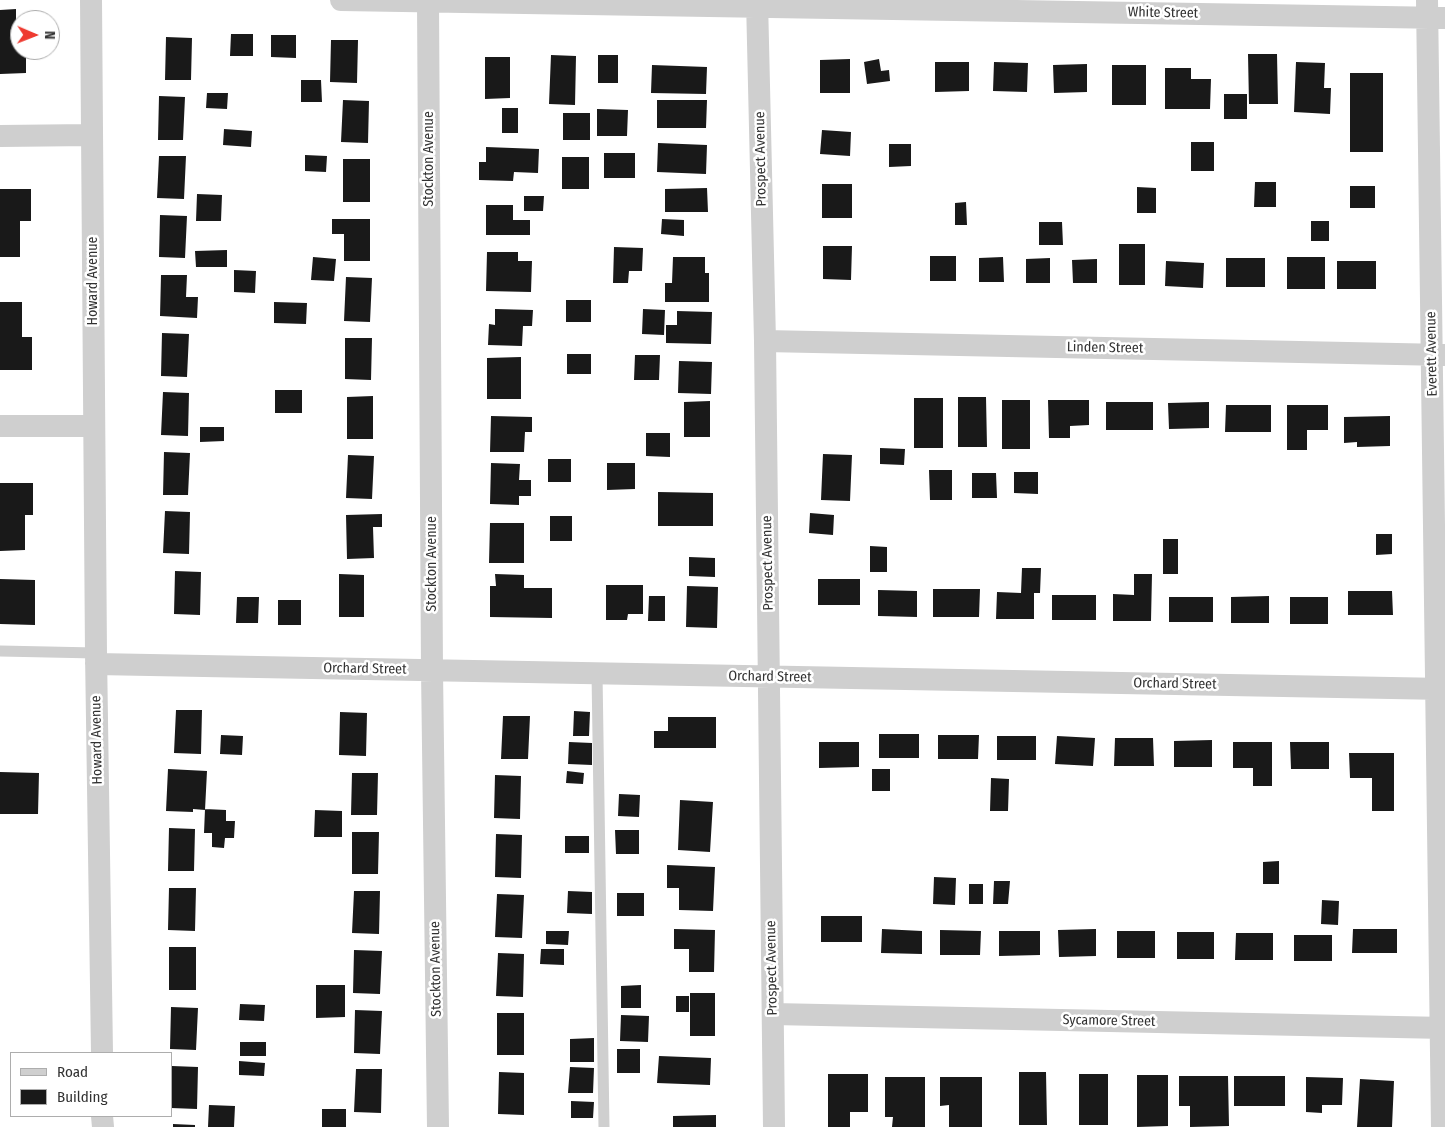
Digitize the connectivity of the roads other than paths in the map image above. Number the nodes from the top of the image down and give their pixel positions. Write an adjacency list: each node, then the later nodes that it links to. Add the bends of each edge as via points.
1 (90, 0): 6 (street, Howard Avenue)
2 (341, 0): 3 (street, White Street)
3 (428, 2): 4 (street, White Street); 15 (street, Stockton Avenue)
4 (757, 3): 5 (street, White Street); 8 (street, Prospect Avenue)
5 (1433, 12): 9 (street, Everett Avenue)
6 (91, 135): 7 (street); 11 (street, Howard Avenue)
7 (0, 136)
8 (765, 341): 9 (street, Linden Street); 17 (street, Prospect Avenue)
9 (1438, 355): 12 (street, Everett Avenue)
10 (0, 426): 11 (street)
11 (94, 426): 14 (street, Howard Avenue)
12 (1440, 529): 18 (street, Everett Avenue)
13 (0, 651): 14 (lane)
14 (96, 659): 15 (street, Orchard Street); 21 (street, Howard Avenue)
15 (432, 670): 16 (street, Orchard Street); 22 (street, Stockton Avenue)
16 (597, 674): 17 (street, Orchard Street); 23 (lane)
17 (769, 676): 18 (street, Orchard Street); 19 (street, Prospect Avenue)
18 (1440, 689): 20 (street, Everett Avenue)
19 (773, 1014): 20 (street, Sycamore Street); 24 (street, Prospect Avenue)
20 (1443, 1028): 25 (street, Everett Avenue)
21 (102, 1052)
22 (438, 1127)
23 (604, 1127)
24 (774, 1127)
25 (1442, 1127)

